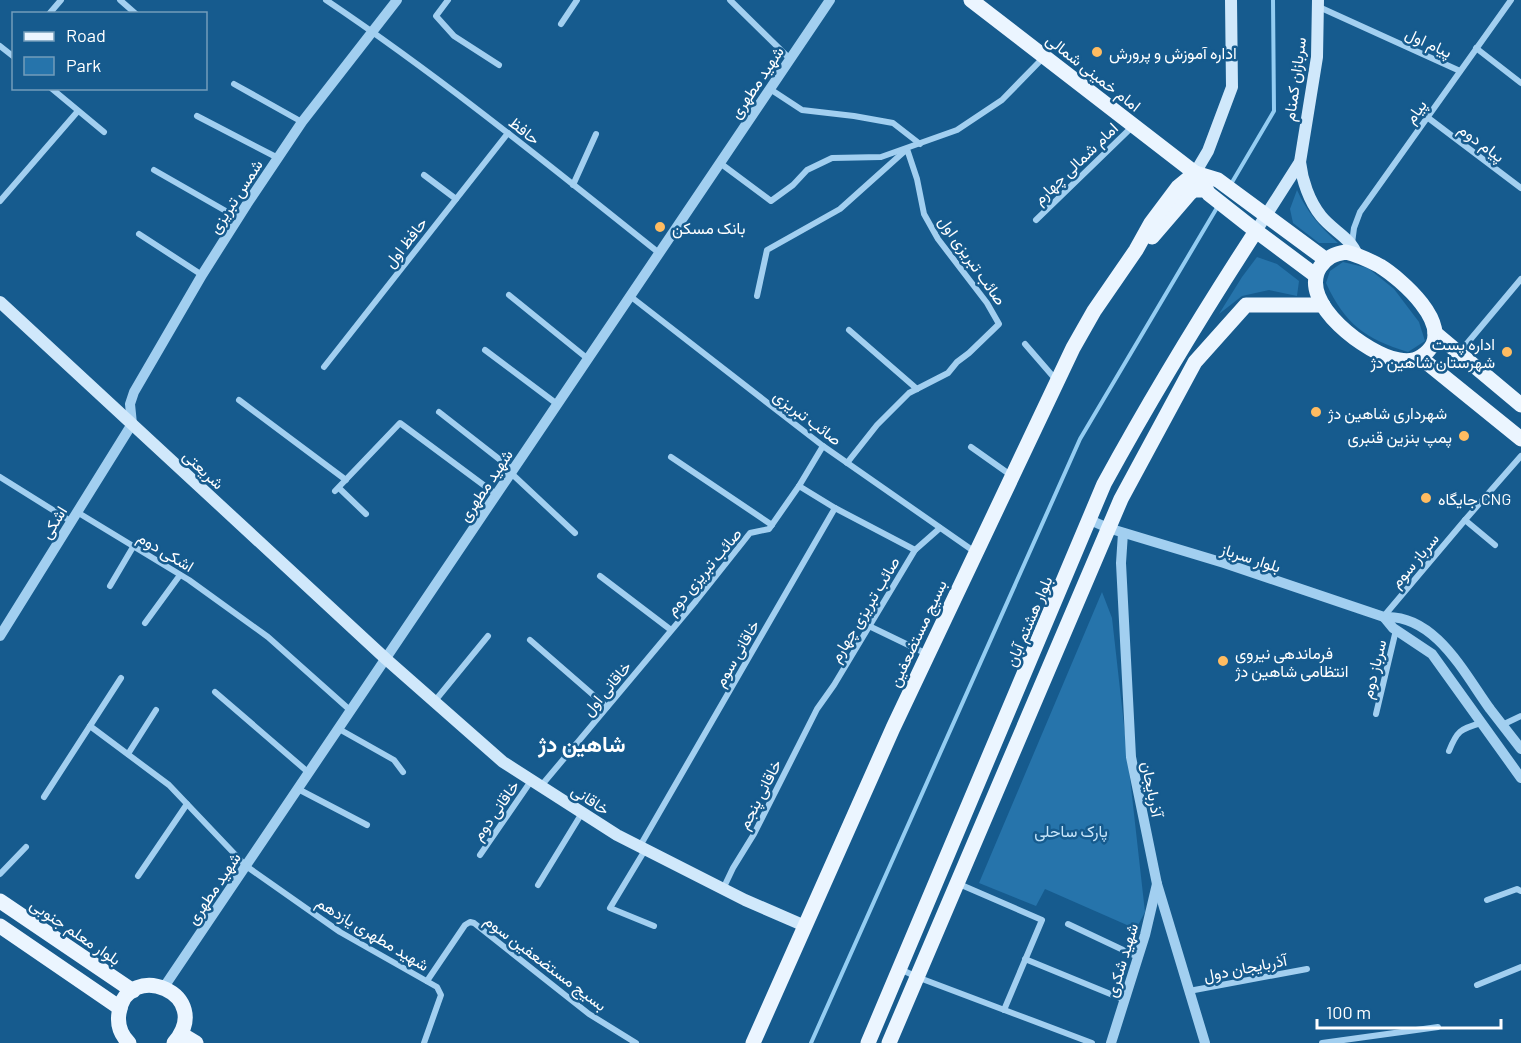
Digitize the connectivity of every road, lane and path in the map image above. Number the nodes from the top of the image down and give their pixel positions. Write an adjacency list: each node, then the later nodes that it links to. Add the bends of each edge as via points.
1 (61, 0): 13 (street)
2 (120, 0): 14 (street)
3 (326, 0): 16 (street, حافظ)
4 (397, 0): 16 (street, شمس تبریزی)
5 (448, 0): 22 (street, via 436,16 453,36)
6 (577, 0): 15 (street)
7 (730, 0): 21 (street)
8 (830, 0): 21 (street, شهید مطهری)
9 (971, 0): 20 (main road, امام خمینی شمالی)
10 (1231, 0): 42 (main road, via 1232,87 1208,151)
11 (1511, 0): 18 (street, پیام)
12 (1318, 3): 23 (street, پیام اول); 39 (main road, سربازان کمنام, via 1317,57)
13 (50, 12)
14 (134, 12)
15 (561, 24)
16 (372, 31): 31 (street, شمس تبریزی); 34 (street, حافظ)
17 (0, 46): 19 (street)
18 (1476, 48): 23 (street, پیام); 24 (street)
19 (12, 55)
20 (1044, 57): 32 (main road, امام خمینی شمالی); 36 (street, via 1002,100 957,130)
21 (790, 59): 26 (street, شهید مطهری)
22 (499, 65)
23 (1460, 71): 30 (street, پیام)
24 (1521, 83)
25 (234, 84): 31 (street)
26 (770, 89): 36 (street, via 802,110 893,123); 40 (street, شهید مطهری)
27 (53, 90): 28 (street)
28 (78, 111): 33 (street); 48 (street)
29 (197, 116): 38 (street)
30 (1427, 117): 46 (street, پیام دوم); 54 (street, پیام, via 1360,213 1354,228)
31 (302, 122): 38 (street, شمس تبریزی)
32 (1133, 126): 42 (main road, امام خمینی شمالی); 51 (street, امام شمالی چهارم)
33 (104, 132)
34 (508, 133): 44 (street, حافظ); 47 (street, حافظ اول)
35 (596, 134): 44 (street)
36 (920, 144): 37 (street)
37 (907, 149): 40 (street, via 881,158 832,158 807,170 771,201); 63 (street, via 840,209 767,250); 75 (street, صائب تبریزی اول, via 924,214 999,324 948,373)
38 (278, 158): 50 (street, شمس تبریزی)
39 (1299, 162): 49 (main road, سربازان کمنام); 54 (main road, سربازان کمنام, via 1321,216)
40 (720, 163): 56 (street, شهید مطهری)
41 (153, 170): 50 (street)
42 (1195, 173): 45 (main road, امام خمینی شمالی); 55 (main road, بسیج مستضعفین, via 1151,223)
43 (424, 174): 47 (street)
44 (573, 184): 56 (street, حافظ)
45 (1211, 188): 49 (main road); 52 (main road); 55 (main road, بسیج مستضعفین, via 1189,194)
46 (1521, 188)
47 (456, 199): 73 (street, حافظ اول)
48 (0, 201)
49 (1265, 216): 52 (main road, سربازان کمنام); 57 (main road)
50 (238, 218): 58 (street, شمس تبریزی)
51 (1036, 220)
52 (1256, 231): 59 (main road); 96 (main road, بلوار هشتم آبان, via 1142,414)
53 (139, 234): 58 (street)
54 (1355, 249): 57 (main road); 67 (main road, via 1418,299 1432,320)
55 (1136, 250): 74 (main road, بسیج مستضعفین, via 1094,311)
56 (660, 253): 62 (street, شهید مطهری)
57 (1325, 259): 59 (main road)
58 (202, 275): 80 (street, شمس تبریزی, via 134,392 130,404)
59 (1315, 275): 65 (main road, via 1315,291)
60 (1521, 279): 70 (street)
61 (509, 295): 72 (street)
62 (630, 296): 72 (street, شهید مطهری); 82 (street, صائب تبریزی)
63 (757, 296)
64 (0, 302): 80 (main road, شریعتی)
65 (1323, 305): 71 (main road, via 1343,329 1368,347 1397,360); 100 (main road, via 1246,305 1195,362 1121,499)
66 (849, 330): 75 (street)
67 (1435, 333): 70 (main road); 71 (main road, via 1432,347)
68 (1025, 344): 74 (street)
69 (485, 350): 77 (street)
70 (1459, 354): 78 (main road)
71 (1421, 358): 81 (main road)
72 (588, 359): 77 (street, شهید مطهری)
73 (324, 367)
74 (1058, 381): 88 (main road, بسیج مستضعفین)
75 (917, 389): 86 (street, صائب تبریزی اول, via 877,425)
76 (239, 400): 90 (street)
77 (557, 404): 87 (street, شهید مطهری)
78 (1521, 405)
79 (440, 412): 87 (street)
80 (132, 424): 95 (street, اشکی); 118 (main road, شریعتی)
81 (1521, 439)
82 (823, 446): 86 (street, صائب تبریزی); 91 (street, صائب تبریزی دوم)
83 (971, 447): 88 (street)
84 (1521, 456): 97 (street, سرباز سوم)
85 (671, 457): 98 (street)
86 (847, 463): 99 (street, صائب تبریزی)
87 (512, 471): 92 (street, شهید مطهری); 101 (street)
88 (1012, 476): 105 (main road, بسیج مستضعفین)
89 (0, 477): 95 (street, اشکی دوم)
90 (346, 480): 92 (street, via 400,423); 94 (street, via 337,490)
91 (799, 486): 93 (street); 98 (street, صائب تبریزی دوم)
92 (497, 495): 118 (street, شهید مطهری)
93 (835, 508): 104 (street); 147 (street, خاقانی سوم)
94 (366, 514)
95 (74, 517): 103 (street, اشکی دوم); 114 (street, اشکی)
96 (1090, 519): 100 (street, بلوار سرباز); 135 (main road, بلوار هشتم آبان)
97 (1465, 520): 102 (street); 109 (street, سرباز سوم)
98 (772, 525): 113 (street, صائب تبریزی دوم, via 750,533)
99 (940, 528): 104 (street, صائب تبریزی چهارم); 105 (street, صائب تبریزی)
100 (1116, 531): 109 (street, بلوار سرباز); 137 (main road); 153 (street, آذربایجان, via 1131,757)
101 (576, 533)
102 (1495, 545)
103 (133, 547): 106 (street, اشکی دوم); 108 (street)
104 (915, 550): 111 (street, صائب تبریزی چهارم)
105 (975, 552): 117 (main road, بسیج مستضعفین)
106 (180, 575): 110 (street); 125 (street, اشکی دوم, via 268,638)
107 (600, 576): 113 (street)
108 (110, 586)
109 (1384, 617): 112 (street, بلوار سرباز); 129 (street, بلوار سرباز, via 1399,616 1449,649)
110 (145, 623)
111 (869, 626): 117 (street); 123 (street, صائب تبریزی چهارم)
112 (1396, 630): 126 (street, سرباز دوم); 128 (street, بلوار سرباز, via 1432,654)
113 (670, 632): 122 (street, خاقانی اول)
114 (0, 636)
115 (488, 636): 121 (street)
116 (530, 640): 122 (street)
117 (927, 654): 162 (main road, بسیج مستضعفین)
118 (386, 659): 121 (main road, خاقانی); 125 (street, شهید مطهری)
119 (121, 678): 130 (street)
120 (215, 692): 138 (street)
121 (433, 702): 140 (main road, خاقانی, via 503,762)
122 (607, 706): 140 (street, خاقانی اول)
123 (817, 709): 155 (street, خاقانی پنجم)
124 (156, 710): 134 (street)
125 (351, 711): 131 (street, شهید مطهری)
126 (1376, 714)
127 (1521, 716): 129 (street)
128 (1481, 723): 133 (street, via 1456,734); 139 (street, بلوار سرباز)
129 (1503, 725): 132 (street, بلوار سرباز)
130 (90, 726): 134 (street, شهید مطهری یازدهم); 142 (street)
131 (339, 729): 136 (street, via 393,760); 138 (street, شهید مطهری)
132 (1521, 749)
133 (1449, 751)
134 (128, 754): 143 (street, شهید مطهری یازدهم)
135 (987, 764): 137 (main road); 166 (main road, بلوار هشتم آبان)
136 (403, 772)
137 (1005, 772): 152 (main road)
138 (309, 773): 141 (street, شهید مطهری)
139 (1521, 778)
140 (536, 784): 144 (main road, خاقانی); 148 (street, خاقانی دوم)
141 (298, 789): 145 (street); 149 (street, شهید مطهری)
142 (44, 797)
143 (187, 804): 149 (street, شهید مطهری یازدهم); 151 (street)
144 (582, 813): 147 (main road, خاقانی); 154 (street)
145 (367, 825)
146 (26, 847): 150 (street)
147 (642, 848): 155 (main road, خاقانی); 161 (street, خاقانی سوم, via 610,908)
148 (480, 855)
149 (246, 866): 169 (street, شهید مطهری یازدهم, via 340,932); 171 (street, شهید مطهری)
150 (0, 874)
151 (138, 876)
152 (956, 883): 164 (street, via 1042,920); 168 (main road)
153 (1157, 884): 163 (street, شهید شکری); 173 (street, آذربایجان)
154 (538, 885)
155 (723, 889): 162 (main road, خاقانی)
156 (1521, 891): 157 (street)
157 (1487, 900)
158 (0, 901): 172 (main road, بلوار معلم جنوبی)
159 (1068, 924): 163 (street)
160 (0, 926): 175 (main road)
161 (654, 926)
162 (805, 926): 183 (main road, بسیج مستضعفین)
163 (1138, 957): 174 (street, شهید شکری)
164 (1025, 958): 174 (street); 176 (street)
165 (1521, 968): 170 (street)
166 (900, 969): 168 (street); 184 (main road, بلوار هشتم آبان)
167 (1306, 969): 173 (street, آذربایجان دول)
168 (917, 977): 176 (street); 185 (main road)
169 (427, 981): 181 (street, شهید مطهری یازدهم, via 441,995); 182 (street, بسیج مستضعفین سوم, via 465,925 474,923 589,1014)
170 (1477, 985)
171 (164, 987): 172 (main road, via 142,986); 178 (main road, via 174,993 184,1012 185,1023)
172 (133, 991): 175 (main road)
173 (1189, 991): 188 (street, آذربایجان)
174 (1125, 1000): 187 (street, شهید شکری)
175 (120, 1008): 179 (main road, via 120,1030)
176 (1004, 1010): 186 (street)
177 (1438, 1027): 189 (street)
178 (178, 1038): 180 (main road)
179 (129, 1043)
180 (196, 1043)
181 (424, 1043)
182 (636, 1043)
183 (753, 1043)
184 (868, 1043)
185 (889, 1043)
186 (1092, 1043)
187 (1110, 1043)
188 (1205, 1043)
189 (1322, 1043)

